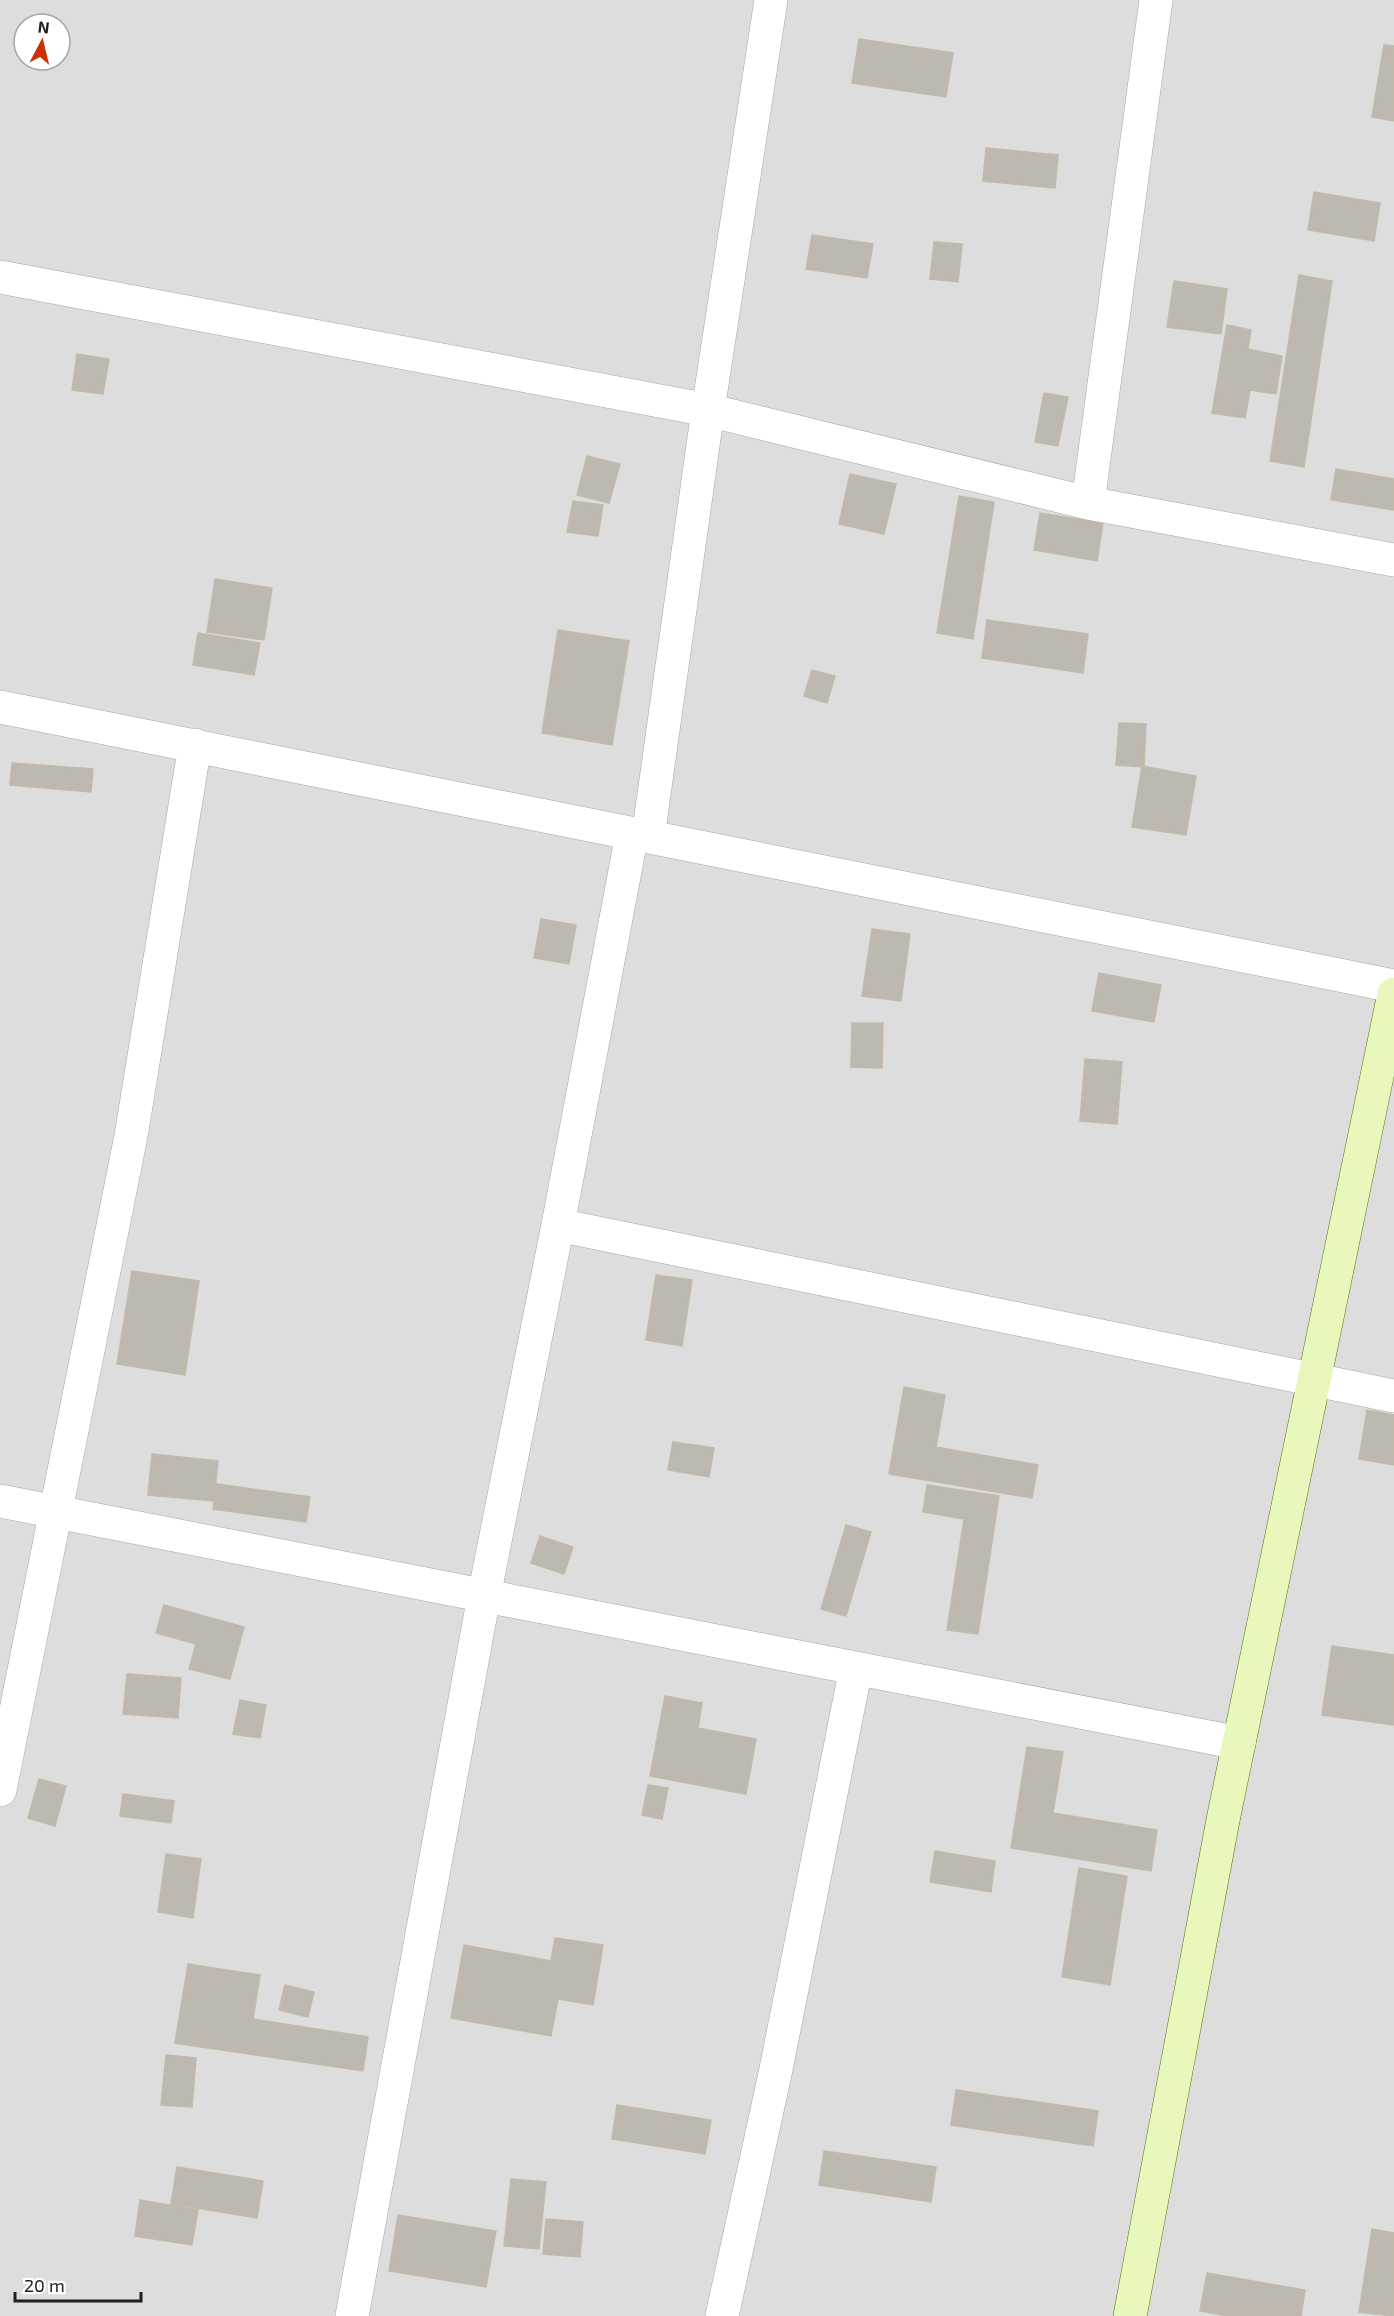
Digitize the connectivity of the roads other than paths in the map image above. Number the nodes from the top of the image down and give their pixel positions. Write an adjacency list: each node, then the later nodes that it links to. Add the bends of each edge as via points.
1 (771, 0): 4 (street)
2 (1156, 0): 5 (street)
3 (0, 277): 4 (street)
4 (708, 410): 5 (street); 9 (street)
5 (1088, 503): 6 (street)
6 (1394, 560)
7 (0, 707): 8 (street)
8 (195, 745): 9 (street); 16 (street, via 131,1136)
9 (640, 836): 10 (street); 12 (street)
10 (1394, 986)
11 (1394, 994): 13 (street)
12 (558, 1225): 13 (street); 17 (street)
13 (1314, 1380): 14 (street); 19 (street)
14 (1394, 1396)
15 (0, 1501): 16 (street)
16 (56, 1511): 17 (street); 20 (street)
17 (483, 1596): 18 (street); 21 (street)
18 (856, 1668): 19 (street); 22 (street)
19 (1239, 1743): 23 (street)
20 (0, 1790)
21 (352, 2316)
22 (722, 2316)
23 (1130, 2316)

